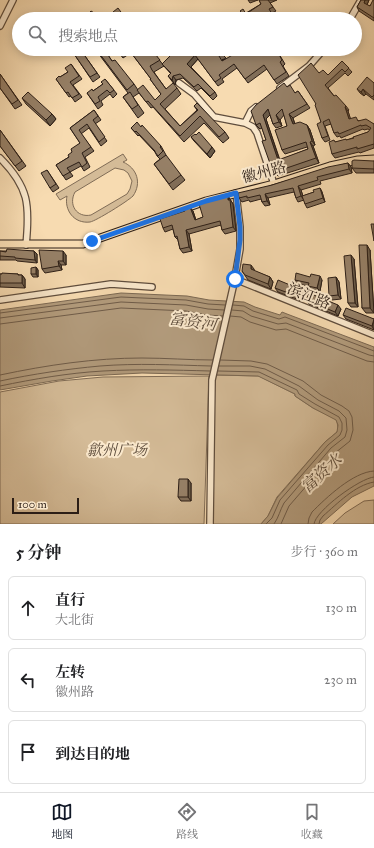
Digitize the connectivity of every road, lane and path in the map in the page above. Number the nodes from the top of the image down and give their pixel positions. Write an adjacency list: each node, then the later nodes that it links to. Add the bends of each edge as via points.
1 (12, 0): 4 (street)
2 (361, 0): 3 (street)
3 (354, 12)
4 (0, 26)
5 (317, 56): 7 (street, via 304,70)
6 (179, 83): 9 (street, via 214,117)
7 (273, 93)
8 (261, 103): 9 (street, via 251,111)
9 (245, 123): 12 (street, via 257,133)
10 (0, 158): 15 (street, via 14,174 25,193)
11 (373, 158): 12 (main road, 徽州路, via 330,166)
12 (274, 184): 13 (main road, 徽州路)
13 (236, 193): 15 (main road, 徽州路, via 83,244); 16 (street, via 240,240)
14 (0, 244): 15 (main road, 徽州路)
15 (26, 244)
16 (235, 281): 19 (street, 滨江路); 20 (street, via 212,380)
17 (152, 287): 18 (street, via 111,284)
18 (0, 300)
19 (374, 335)
20 (210, 524)

